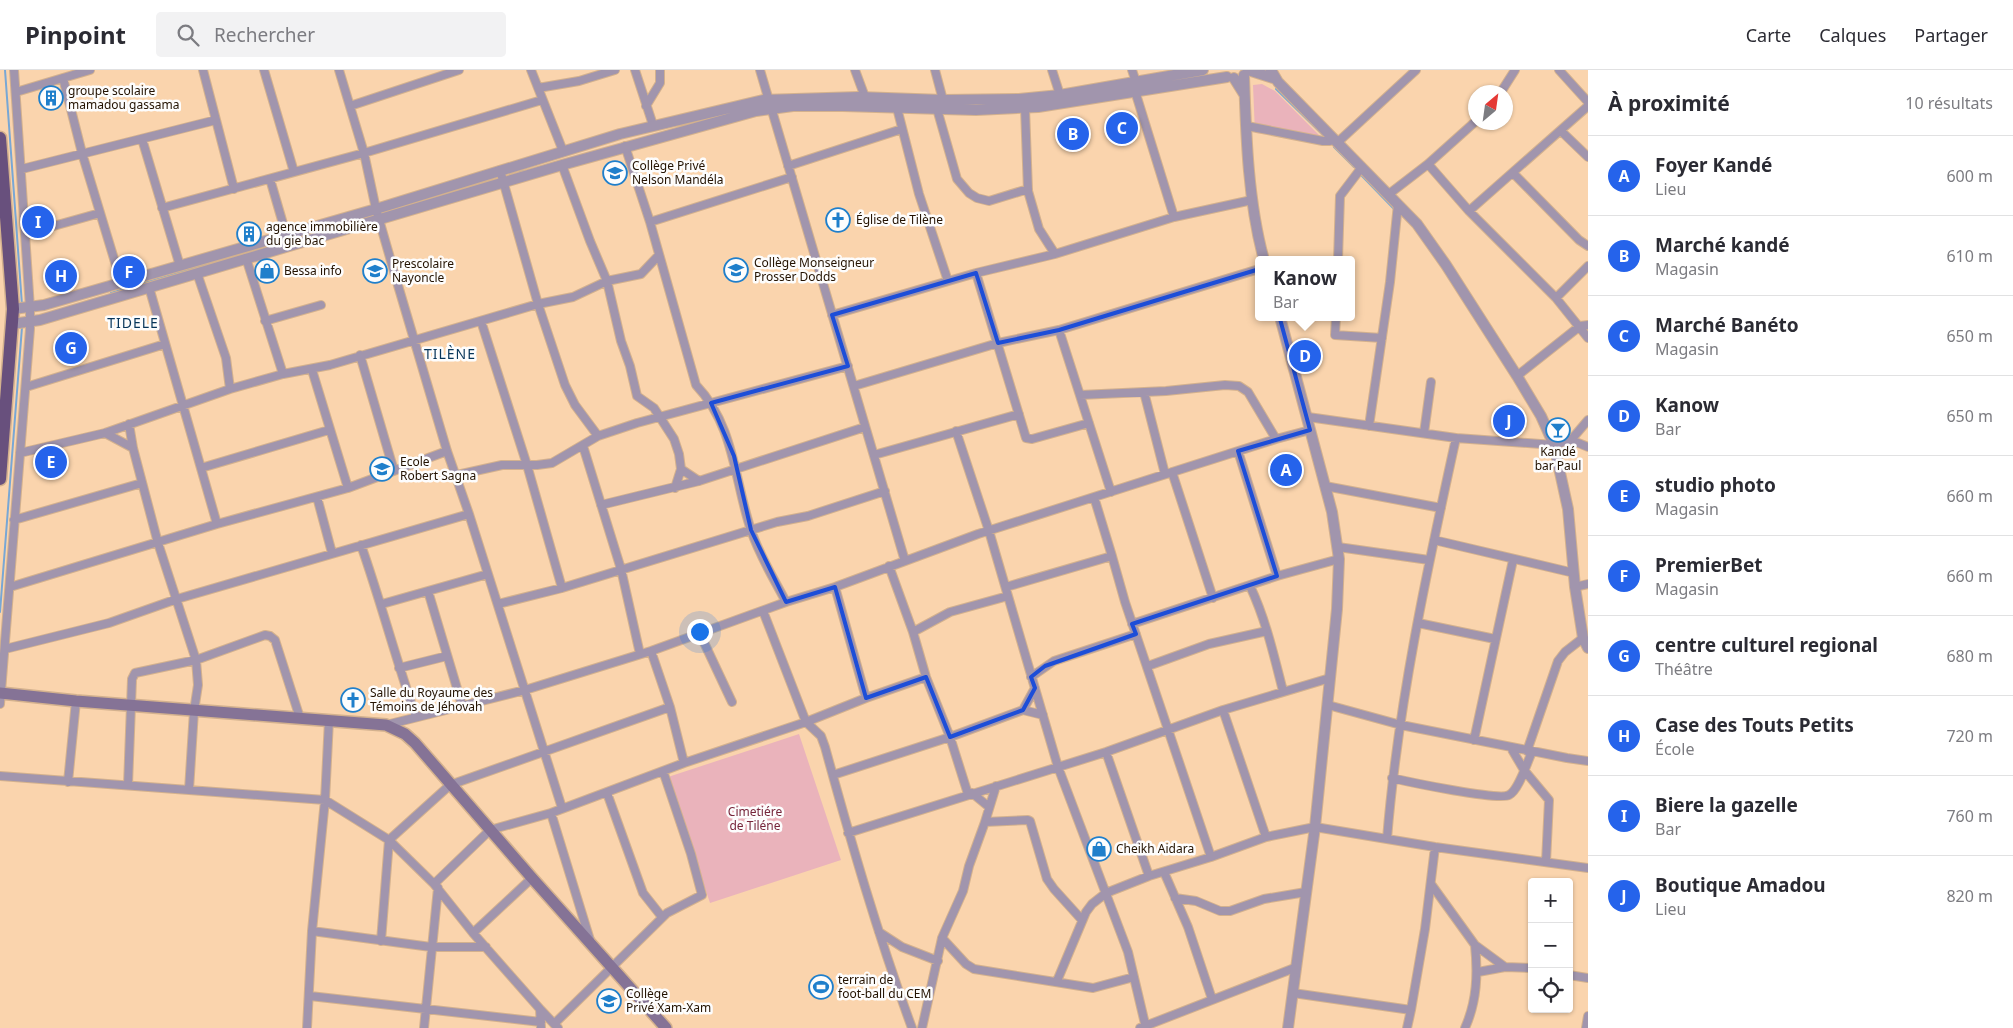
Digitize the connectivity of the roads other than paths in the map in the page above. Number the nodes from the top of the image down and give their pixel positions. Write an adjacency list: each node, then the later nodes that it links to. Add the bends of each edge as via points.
1 (14, 70): 26 (street)
2 (90, 70): 22 (street)
3 (203, 70): 38 (street)
4 (264, 70): 58 (street)
5 (339, 70): 33 (street)
6 (459, 70): 33 (street)
7 (531, 70): 25 (street)
8 (615, 70): 25 (street)
9 (632, 70): 34 (street)
10 (660, 70): 34 (street, via 660,83)
11 (760, 70): 31 (street)
12 (855, 70): 28 (street)
13 (934, 70): 32 (street)
14 (1052, 70): 27 (street)
15 (1132, 70): 24 (street)
16 (1203, 70): 24 (street)
17 (1416, 70): 46 (street)
18 (1515, 70): 23 (street)
19 (1560, 70): 30 (street)
20 (1272, 72): 21 (street); 46 (street)
21 (1237, 73): 24 (street); 40 (street, via 1245,96)
22 (63, 78): 26 (street); 49 (street)
23 (1505, 85)
24 (1135, 86): 27 (street); 37 (street, via 1052,106); 72 (street)
25 (538, 88): 29 (street)
26 (16, 92): 56 (street)
27 (1060, 95): 32 (street)
28 (865, 96): 31 (street); 32 (street)
29 (542, 100): 48 (street); 50 (street)
30 (1588, 102)
31 (769, 103): 36 (street); 39 (street); 47 (street); 54 (street)
32 (940, 104): 36 (street); 37 (street); 64 (street, via 957,179 969,193 989,201)
33 (350, 106): 50 (street)
34 (646, 106): 39 (street)
35 (1588, 106): 43 (street)
36 (897, 108): 42 (street)
37 (1025, 108): 64 (street)
38 (216, 120): 45 (street); 63 (street)
39 (653, 125): 48 (street)
40 (1248, 126): 46 (street, via 1323,141); 66 (street)
41 (1468, 127): 52 (street)
42 (902, 129): 54 (street); 88 (street, via 919,194)
43 (1561, 131): 51 (street); 59 (street)
44 (0, 138): 94 (highway)
45 (142, 139): 49 (street); 68 (street)
46 (1335, 140): 55 (street)
47 (626, 146): 53 (street); 73 (street)
48 (564, 151): 57 (street)
49 (82, 153): 56 (street); 70 (street)
50 (364, 153): 58 (street); 71 (street)
51 (1588, 157)
52 (1428, 164): 65 (street); 69 (street)
53 (562, 165): 62 (street); 87 (street)
54 (788, 166): 60 (street)
55 (1362, 167): 65 (street); 80 (street, via 1340,196)
56 (22, 169): 74 (street)
57 (500, 170): 62 (street); 71 (street)
58 (294, 172): 61 (street)
59 (1514, 173): 69 (street); 76 (street)
60 (792, 177): 73 (street); 95 (street)
61 (270, 179): 63 (street); 75 (street)
62 (505, 182): 71 (street); 92 (street)
63 (234, 189): 68 (street)
64 (1028, 189): 78 (street, via 1039,229)
65 (1389, 194): 67 (street)
66 (1252, 200): 72 (street); 79 (street)
67 (1398, 204): 103 (street); 112 (street, via 1440,257)
68 (162, 208): 82 (street)
69 (1469, 211): 91 (street)
70 (100, 213): 74 (street); 89 (street)
71 (378, 214): 75 (street); 81 (street); 105 (street)
72 (1174, 218): 78 (street)
73 (650, 222): 77 (street)
74 (25, 234): 94 (street)
75 (286, 234): 82 (street)
76 (1588, 246)
77 (659, 254): 87 (street, via 641,274); 119 (street, via 696,385)
78 (1055, 254): 86 (street)
79 (1263, 256)
80 (1338, 256)
81 (246, 258): 85 (street); 96 (street)
82 (180, 266): 89 (street)
83 (1588, 266): 91 (street)
84 (1255, 270): 102 (street)
85 (197, 273): 90 (street); 116 (street, via 226,358)
86 (976, 273): 88 (street); 106 (street)
87 (607, 281): 92 (street, via 573,297); 122 (street, via 637,396)
88 (948, 281): 95 (street)
89 (120, 282): 94 (street)
90 (149, 287): 100 (street); 107 (street)
91 (1556, 298): 101 (street)
92 (538, 304): 97 (street); 134 (street, via 565,385)
93 (321, 305): 96 (street)
94 (23, 308): 100 (highway); 100 (street)
95 (832, 315): 109 (street)
96 (265, 321): 111 (street)
97 (481, 321): 105 (street); 146 (street)
98 (1281, 321): 123 (street)
99 (1336, 321): 103 (street, via 1335,335)
100 (22, 323): 115 (street); 153 (highway)
101 (1584, 326): 104 (street); 112 (street)
102 (1059, 330): 106 (street); 118 (street)
103 (1382, 338): 127 (street)
104 (1588, 338)
105 (414, 340): 108 (street); 142 (street)
106 (998, 343): 114 (street); 121 (street)
107 (165, 344): 115 (street); 120 (street)
108 (360, 355): 110 (street); 150 (street)
109 (848, 366): 114 (street); 119 (street)
110 (312, 370): 111 (street); 129 (street)
111 (283, 374): 116 (street)
112 (1517, 376): 138 (street)
113 (1431, 382): 133 (street)
114 (854, 386): 128 (street)
115 (26, 387): 144 (street)
116 (230, 389): 120 (street)
117 (1144, 392): 118 (street); 136 (street, via 1239,386 1248,392); 151 (street)
118 (1080, 394): 125 (street)
119 (711, 403): 122 (street); 148 (street)
120 (184, 405): 126 (street); 147 (street)
121 (1019, 414): 125 (street, via 1028,440); 131 (street)
122 (659, 415): 134 (street); 149 (street, via 674,438)
123 (1308, 417): 127 (street); 130 (street)
124 (1588, 420): 137 (street)
125 (1089, 423): 160 (street)
126 (128, 424): 132 (street); 141 (street)
127 (1369, 426): 133 (street)
128 (865, 427): 145 (street); 148 (street)
129 (330, 430): 147 (street); 157 (street)
130 (1310, 430): 136 (street); 156 (street)
131 (956, 432): 145 (street); 169 (street)
132 (105, 433): 141 (street); 144 (street)
133 (1424, 433): 135 (street)
134 (598, 436): 139 (street)
135 (1456, 438): 138 (street); 164 (street)
136 (1276, 439): 143 (street)
137 (1571, 440): 138 (street); 140 (street)
138 (1554, 445): 182 (street, via 1568,508)
139 (583, 446): 146 (street, via 552,463); 163 (street)
140 (1588, 447)
141 (133, 448): 155 (street)
142 (448, 451): 150 (street); 152 (street)
143 (1238, 451): 151 (street); 184 (street)
144 (20, 454): 166 (street)
145 (874, 455): 159 (street)
146 (527, 465): 152 (street, via 502,465); 191 (street)
147 (201, 468): 167 (street)
148 (736, 468): 154 (street); 168 (street)
149 (681, 469): 154 (street); 158 (street)
150 (394, 470): 157 (street)
151 (1168, 473): 160 (street); 194 (street)
152 (457, 475): 165 (street)
153 (0, 479)
154 (699, 481): 158 (street)
155 (142, 483): 166 (street); 171 (street)
156 (1325, 486): 164 (street); 173 (street)
157 (348, 488): 161 (street)
158 (675, 488): 163 (street)
159 (885, 491): 168 (street); 179 (street)
160 (1111, 492): 162 (street)
161 (317, 497): 167 (street); 174 (street)
162 (1094, 497): 169 (street); 175 (street)
163 (601, 505): 181 (street)
164 (1441, 508): 170 (street)
165 (469, 514): 172 (street); 183 (street)
166 (14, 520): 187 (street)
167 (217, 524): 171 (street)
168 (751, 530): 181 (street); 196 (street)
169 (989, 531): 179 (street); 189 (street)
170 (1434, 540): 177 (street); 178 (street)
171 (158, 543): 187 (street); 195 (street)
172 (361, 544): 174 (street); 197 (street)
173 (1338, 547): 176 (street); 177 (street)
174 (332, 553): 195 (street)
175 (1112, 556): 189 (street); 201 (street)
176 (1339, 559): 184 (street); 218 (street)
177 (1429, 560): 200 (street)
178 (1513, 560): 182 (street); 207 (street)
179 (905, 561): 180 (street)
180 (889, 566): 188 (street); 203 (street)
181 (621, 569): 191 (street); 211 (street)
182 (1574, 573): 190 (street)
183 (488, 574): 192 (street); 198 (street)
184 (1277, 576): 186 (street)
185 (1588, 584): 190 (street)
186 (1250, 586): 194 (street); 202 (street)
187 (10, 587): 209 (street)
188 (835, 587): 196 (street); 223 (street)
189 (1006, 587): 193 (street)
190 (1575, 587): 206 (street)
191 (562, 588): 198 (street)
192 (428, 591): 197 (street); 212 (street)
193 (1008, 596): 203 (street, via 950,612); 217 (street)
194 (1213, 598): 201 (street)
195 (177, 599): 209 (street, via 109,623); 213 (street)
196 (786, 602): 199 (street)
197 (382, 604): 215 (street)
198 (498, 604): 220 (street)
199 (763, 611): 204 (street); 237 (street)
200 (1418, 623): 207 (street); 239 (street)
201 (1132, 624): 205 (street)
202 (1266, 631): 214 (street, via 1209,644); 221 (street)
203 (913, 632): 216 (street)
204 (700, 634): 210 (street); 225 (street)
205 (1136, 634): 214 (street); 217 (street, via 1054,661)
206 (1583, 638): 208 (street); 244 (street, via 1558,661)
207 (1495, 639): 242 (street)
208 (1588, 648)
209 (5, 649): 222 (street)
210 (651, 651): 211 (street); 229 (street)
211 (640, 654): 220 (street)
212 (447, 656): 215 (street); 227 (street)
213 (196, 660): 226 (street, via 136,673 132,679); 232 (street, via 198,686); 235 (street, via 270,636 275,640)
214 (1148, 666): 240 (street)
215 (399, 668): 234 (street)
216 (926, 677): 223 (street); 241 (street)
217 (1032, 677): 219 (street)
218 (1330, 678): 221 (street); 228 (street)
219 (1035, 688): 230 (street); 233 (street)
220 (525, 690): 227 (street); 246 (street)
221 (1283, 691): 231 (street)
222 (0, 697): 224 (main road)
223 (866, 698): 237 (street)
224 (76, 701): 226 (main road); 255 (street)
225 (732, 702)
226 (131, 705): 232 (main road); 256 (street)
227 (462, 705): 234 (street)
228 (1328, 705): 239 (street); 267 (street)
229 (670, 707): 246 (street); 248 (street)
230 (1023, 710): 233 (street); 241 (street)
231 (1223, 710): 240 (street); 270 (street)
232 (194, 711): 235 (main road); 259 (street)
233 (1043, 716): 249 (street)
234 (416, 717): 238 (street)
235 (300, 718): 236 (main road)
236 (329, 720): 238 (main road); 262 (street)
237 (806, 722): 248 (street); 252 (street, via 821,736)
238 (386, 725): 257 (main road, via 415,743)
239 (1400, 725): 242 (street); 254 (street)
240 (1168, 730): 245 (street); 274 (street)
241 (950, 737): 252 (street); 261 (street)
242 (1474, 740): 243 (street)
243 (1511, 748): 244 (street); 250 (street)
244 (1530, 751): 247 (street); 250 (street)
245 (1106, 752): 249 (street); 278 (street)
246 (544, 753): 257 (street); 264 (street)
247 (1588, 760)
248 (684, 763): 251 (street)
249 (1058, 767): 258 (street); 283 (street)
250 (1524, 770): 254 (street, via 1518,784 1506,797); 275 (street, via 1549,800)
251 (663, 771): 260 (street); 285 (street, via 703,891 700,897)
252 (833, 775): 269 (street)
253 (0, 776): 255 (street)
254 (1392, 778): 271 (street)
255 (68, 782): 256 (street)
256 (128, 785): 259 (street)
257 (450, 785): 268 (main road); 272 (street)
258 (996, 786): 261 (street); 263 (street)
259 (190, 790): 262 (street)
260 (608, 793): 264 (street); 285 (street, via 640,887)
261 (970, 794): 263 (street); 269 (street)
262 (325, 800): 272 (street); 287 (street)
263 (989, 807): 266 (street)
264 (562, 808): 265 (street)
265 (551, 813): 268 (street); 292 (street)
266 (985, 822): 286 (street, via 1030,822 1047,878); 290 (street, via 960,897)
267 (1315, 827): 270 (street); 271 (street); 282 (street)
268 (490, 830): 279 (main road); 281 (street)
269 (848, 833): 288 (street)
270 (1266, 836): 274 (street)
271 (1387, 839): 273 (street)
272 (389, 840): 281 (street); 291 (street)
273 (1435, 847): 275 (street); 280 (street)
274 (1212, 857): 277 (street)
275 (1546, 862): 276 (street)
276 (1588, 868)
277 (1164, 872): 278 (street); 284 (street)
278 (1149, 876): 283 (street)
279 (532, 878): 289 (street); 292 (main road)
280 (1431, 884): 293 (street); 311 (street)
281 (436, 886): 289 (street); 294 (street)
282 (1306, 892): 284 (street, via 1220,911 1196,901); 297 (street)
283 (1106, 893): 286 (street, via 1092,904); 303 (street)
284 (1175, 898): 308 (street)
285 (662, 917): 299 (street)
286 (1082, 920): 305 (street)
287 (312, 932): 291 (street); 307 (street)
288 (879, 932): 296 (street); 319 (street)
289 (473, 933): 295 (street)
290 (942, 938): 296 (street); 305 (street, via 974,969)
291 (381, 941): 294 (street)
292 (591, 944): 299 (main road)
293 (1474, 945): 298 (street); 301 (street)
294 (431, 947): 295 (street); 309 (street)
295 (486, 947): 310 (street)
296 (938, 961): 320 (street)
297 (1297, 967): 306 (street); 308 (street)
298 (1505, 967): 300 (street); 301 (street)
299 (613, 968): 314 (street); 318 (main road)
300 (1528, 968)
301 (1478, 972): 323 (street)
302 (1573, 976): 304 (street)
303 (1134, 977): 305 (street, via 1093,988); 315 (street)
304 (1588, 978)
305 (1057, 981)
306 (1293, 993): 311 (street); 321 (street)
307 (310, 996): 309 (street); 316 (street)
308 (1212, 999): 315 (street)
309 (426, 1009): 313 (street); 317 (street)
310 (540, 1009): 313 (street); 314 (street)
311 (1412, 1010): 322 (street)
312 (1588, 1016): 324 (street)
313 (541, 1025)
314 (556, 1026)
315 (1144, 1027)
316 (307, 1028)
317 (424, 1028)
318 (666, 1028)
319 (912, 1028)
320 (922, 1028)
321 (1288, 1028)
322 (1407, 1028)
323 (1465, 1028)
324 (1586, 1028)

